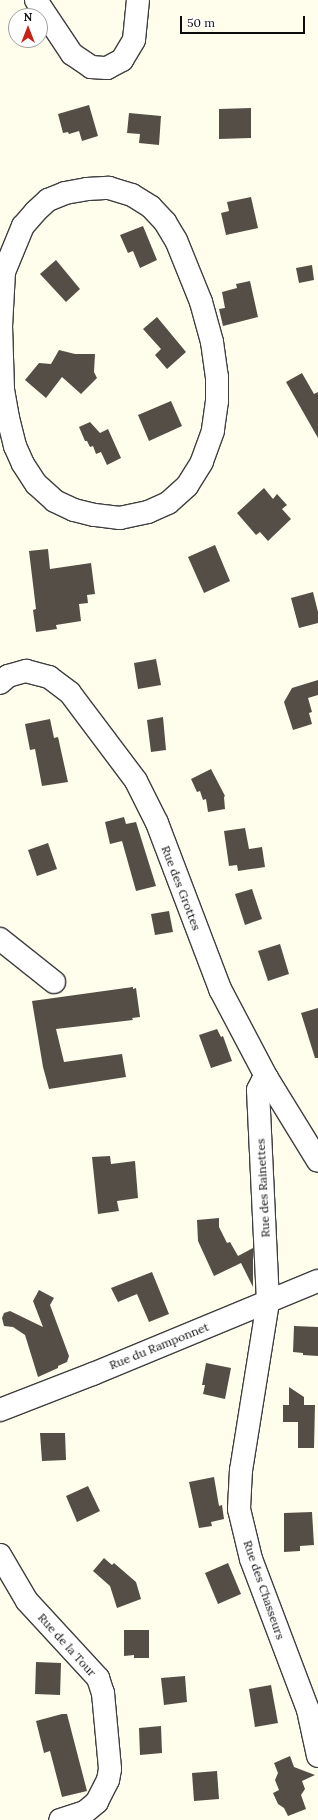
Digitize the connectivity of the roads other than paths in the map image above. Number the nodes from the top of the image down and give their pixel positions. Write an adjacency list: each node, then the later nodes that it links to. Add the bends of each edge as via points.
1 (36, 0): 2 (street, via 72,54 92,67 107,68 122,60 134,40)
2 (138, 0)
3 (2, 272): 3 (street, via 3,390 15,446 36,484 55,501 74,510 94,515 120,518 148,512 168,503 187,486 202,462 213,431 217,377 212,342 201,302 176,240 165,222 151,207 132,195 109,188 65,193 48,200 23,226)
4 (0, 683): 7 (street, Rue des Grottes, via 8,676 26,671 48,677 60,685 70,693 136,780 157,823 220,989)
5 (0, 939): 6 (street)
6 (54, 982)
7 (267, 1078): 8 (street, Rue des Grottes); 10 (street, Rue des Rainettes, via 258,1090)
8 (318, 1161)
9 (318, 1281): 10 (street, Rue du Ramponnet)
10 (268, 1302): 11 (street, Rue du Ramponnet); 13 (street, Rue des Chasseurs, via 241,1470 239,1509 251,1559 308,1710)
11 (0, 1410)
12 (0, 1555): 14 (street, Rue de la Tour, via 27,1601 98,1678 103,1693 110,1769 104,1792 85,1812)
13 (318, 1756)
14 (60, 1820)

